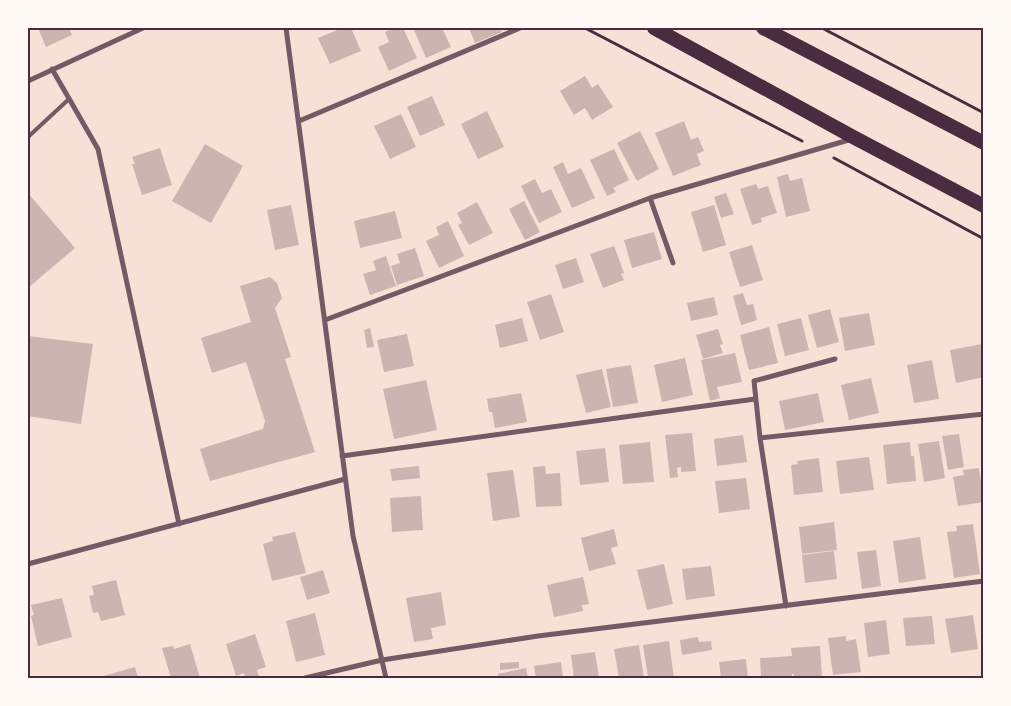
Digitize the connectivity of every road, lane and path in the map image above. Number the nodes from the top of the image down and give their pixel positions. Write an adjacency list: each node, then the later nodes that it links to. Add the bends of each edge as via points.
1 (142, 28): 8 (street)
2 (286, 28): 12 (street)
3 (520, 28): 12 (street)
4 (585, 28): 16 (path)
5 (654, 28): 14 (highway)
6 (762, 28): 15 (highway)
7 (822, 28): 11 (path)
8 (52, 69): 9 (street); 10 (street)
9 (28, 81)
10 (69, 99): 13 (lane); 28 (street, via 98,149)
11 (984, 113)
12 (299, 122): 21 (street)
13 (28, 138)
14 (855, 138): 16 (street); 18 (highway)
15 (984, 143)
16 (817, 149): 17 (street); 19 (path)
17 (650, 198): 20 (street); 21 (street)
18 (984, 206)
19 (984, 239)
20 (673, 263)
21 (325, 320): 26 (street)
22 (835, 359): 23 (street, via 754,381)
23 (755, 399): 25 (street); 26 (street)
24 (984, 414): 25 (street)
25 (760, 438): 31 (street)
26 (342, 456): 27 (street)
27 (345, 479): 28 (street); 32 (street, via 353,536)
28 (179, 524): 29 (street)
29 (28, 564)
30 (984, 581): 31 (street)
31 (786, 606): 32 (street, via 538,636)
32 (382, 660): 33 (street); 34 (street)
33 (306, 678)
34 (386, 678)

